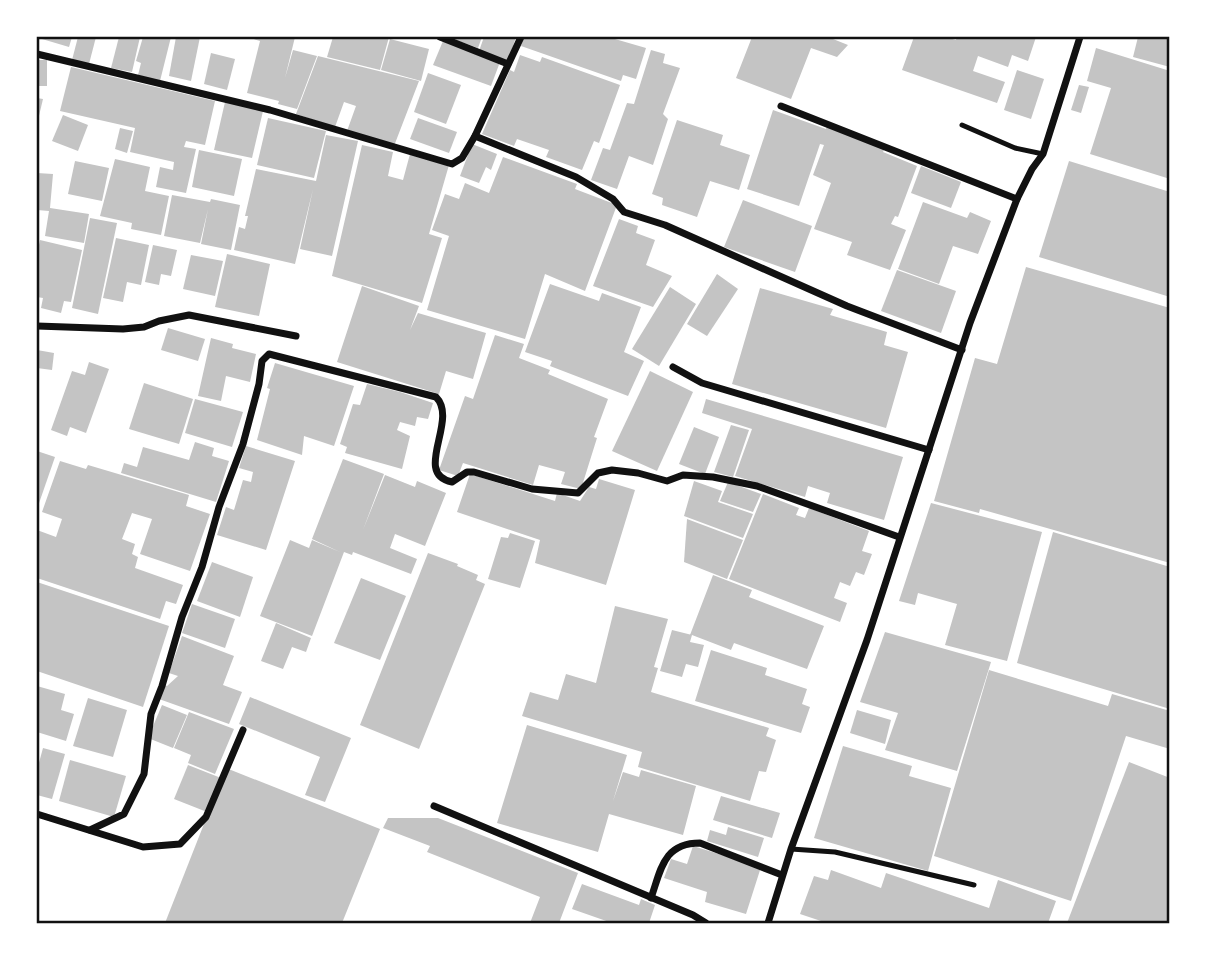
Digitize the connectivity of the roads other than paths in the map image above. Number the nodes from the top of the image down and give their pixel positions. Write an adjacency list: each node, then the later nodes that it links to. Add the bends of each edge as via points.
1 (440, 37): 5 (street)
2 (521, 37): 5 (street)
3 (1080, 37): 9 (street)
4 (37, 54): 8 (street, via 270,110 452,164 462,158)
5 (508, 64): 8 (street)
6 (781, 106): 10 (street)
7 (962, 125): 9 (lane, via 1015,148)
8 (475, 136): 13 (street, via 576,177 614,199 624,212)
9 (1043, 154): 10 (street)
10 (1017, 198): 13 (street)
11 (37, 326): 12 (street, via 123,329 190,315)
12 (296, 336)
13 (962, 350): 15 (street)
14 (673, 367): 15 (street, via 702,383)
15 (929, 450): 16 (street)
16 (899, 537): 20 (street, via 757,486 713,477 682,475 667,481 612,470 598,473 578,493 532,489 474,472 444,481 436,470 444,412 436,397 269,354 262,361 243,444 151,714 144,774 124,814); 21 (street)
17 (243, 730): 20 (street, via 206,817 180,844 143,847)
18 (434, 806): 24 (street)
19 (37, 814): 20 (street)
20 (90, 830)
21 (791, 849): 22 (street); 23 (lane, via 835,852)
22 (782, 875): 24 (street, via 691,843 666,856); 26 (street)
23 (974, 885)
24 (651, 898): 25 (street)
25 (706, 923)
26 (768, 923)

